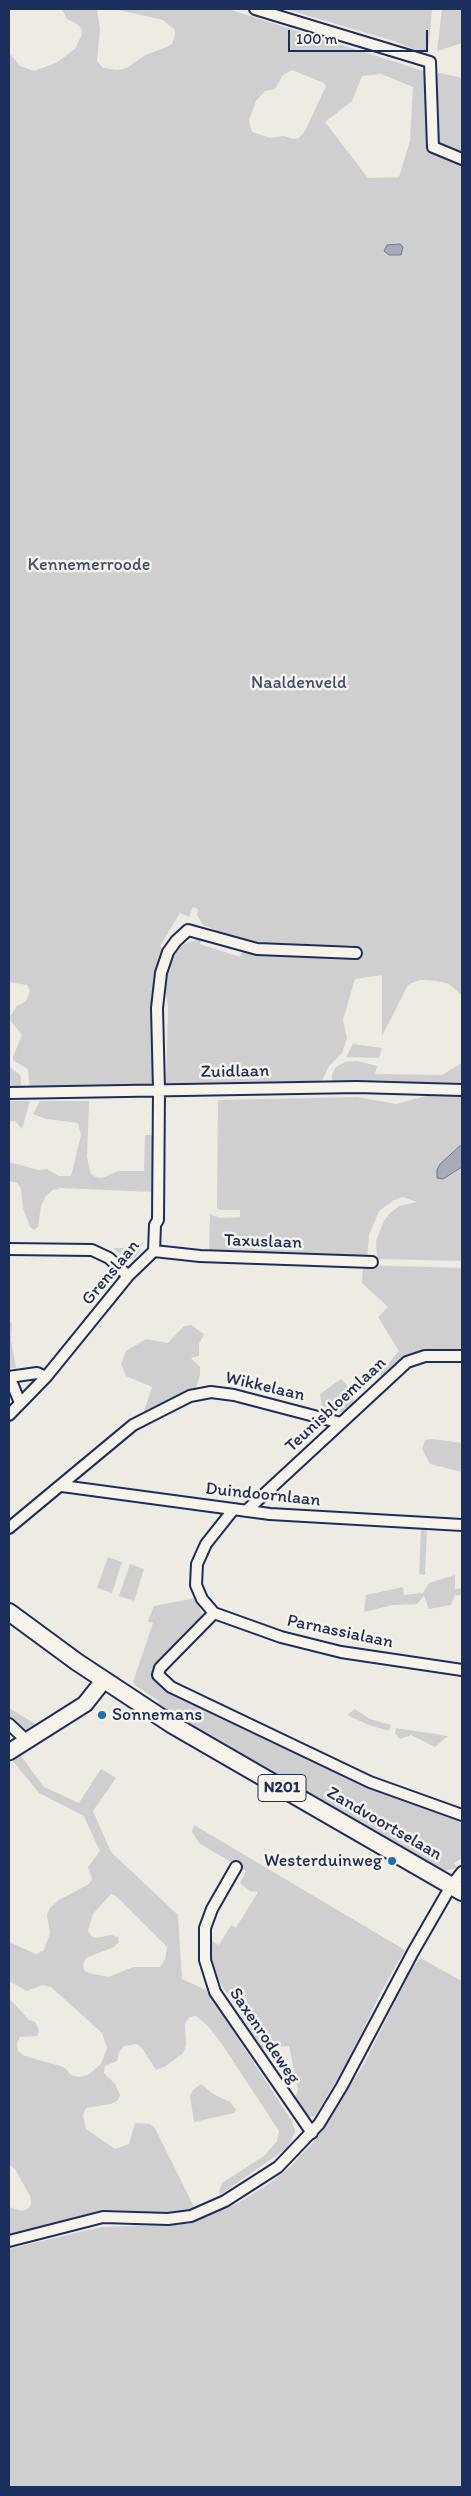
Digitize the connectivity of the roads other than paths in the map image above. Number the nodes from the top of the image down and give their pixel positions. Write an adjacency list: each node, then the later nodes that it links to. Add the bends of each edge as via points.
1 (254, 9): 2 (street, via 430,62 433,147)
2 (462, 159)
3 (356, 953): 4 (street, Grenslaan, via 257,949 188,930 168,952 161,973 157,1008)
4 (159, 1090): 5 (street, Zuidlaan, via 357,1087); 6 (street, Zuidlaan); 8 (street, Grenslaan, via 158,1220)
5 (462, 1090)
6 (9, 1093)
7 (9, 1249): 10 (street, via 92,1250 109,1258)
8 (154, 1250): 9 (street, Taxuslaan, via 200,1256); 10 (street, Grenslaan)
9 (372, 1262)
10 (128, 1276): 12 (street, Grenslaan)
11 (462, 1356): 16 (street, Teunisbloemlaan, via 425,1356 407,1362)
12 (46, 1376): 13 (street, via 37,1373); 14 (street, Grenslaan)
13 (10, 1377): 14 (street)
14 (20, 1403): 15 (street, Grenslaan)
15 (9, 1416)
16 (341, 1423): 17 (street, Wikkelaan, via 234,1395 211,1392 190,1396 133,1425); 19 (street, Teunisbloemlaan)
17 (62, 1486): 18 (street, Duindoornlaan); 21 (street, Wikkelaan)
18 (233, 1510): 19 (street, Duindoornlaan); 23 (street, via 206,1544 197,1564 196,1586)
19 (246, 1511): 20 (street, Duindoornlaan)
20 (462, 1525)
21 (9, 1528)
22 (9, 1612): 25 (main road, Zandvoortselaan / N201)
23 (214, 1613): 24 (street, Parnassialaan, via 282,1637 341,1652); 29 (street, Zandvoortselaan, via 160,1668 158,1675 171,1687 370,1782)
24 (462, 1670)
25 (104, 1680): 27 (street, via 85,1704); 32 (main road, Zandvoortselaan / N201, via 171,1724)
26 (9, 1724): 27 (street)
27 (28, 1741): 28 (street)
28 (9, 1752)
29 (462, 1815)
30 (236, 1867): 33 (street, Saxenrodeweg, via 212,1909 203,1944 204,1960 215,1992)
31 (462, 1872): 32 (street)
32 (456, 1889): 33 (street, via 413,1952 342,2086)
33 (312, 2134): 34 (street, via 278,2167 252,2186 192,2216 168,2219 103,2217)
34 (9, 2241)

